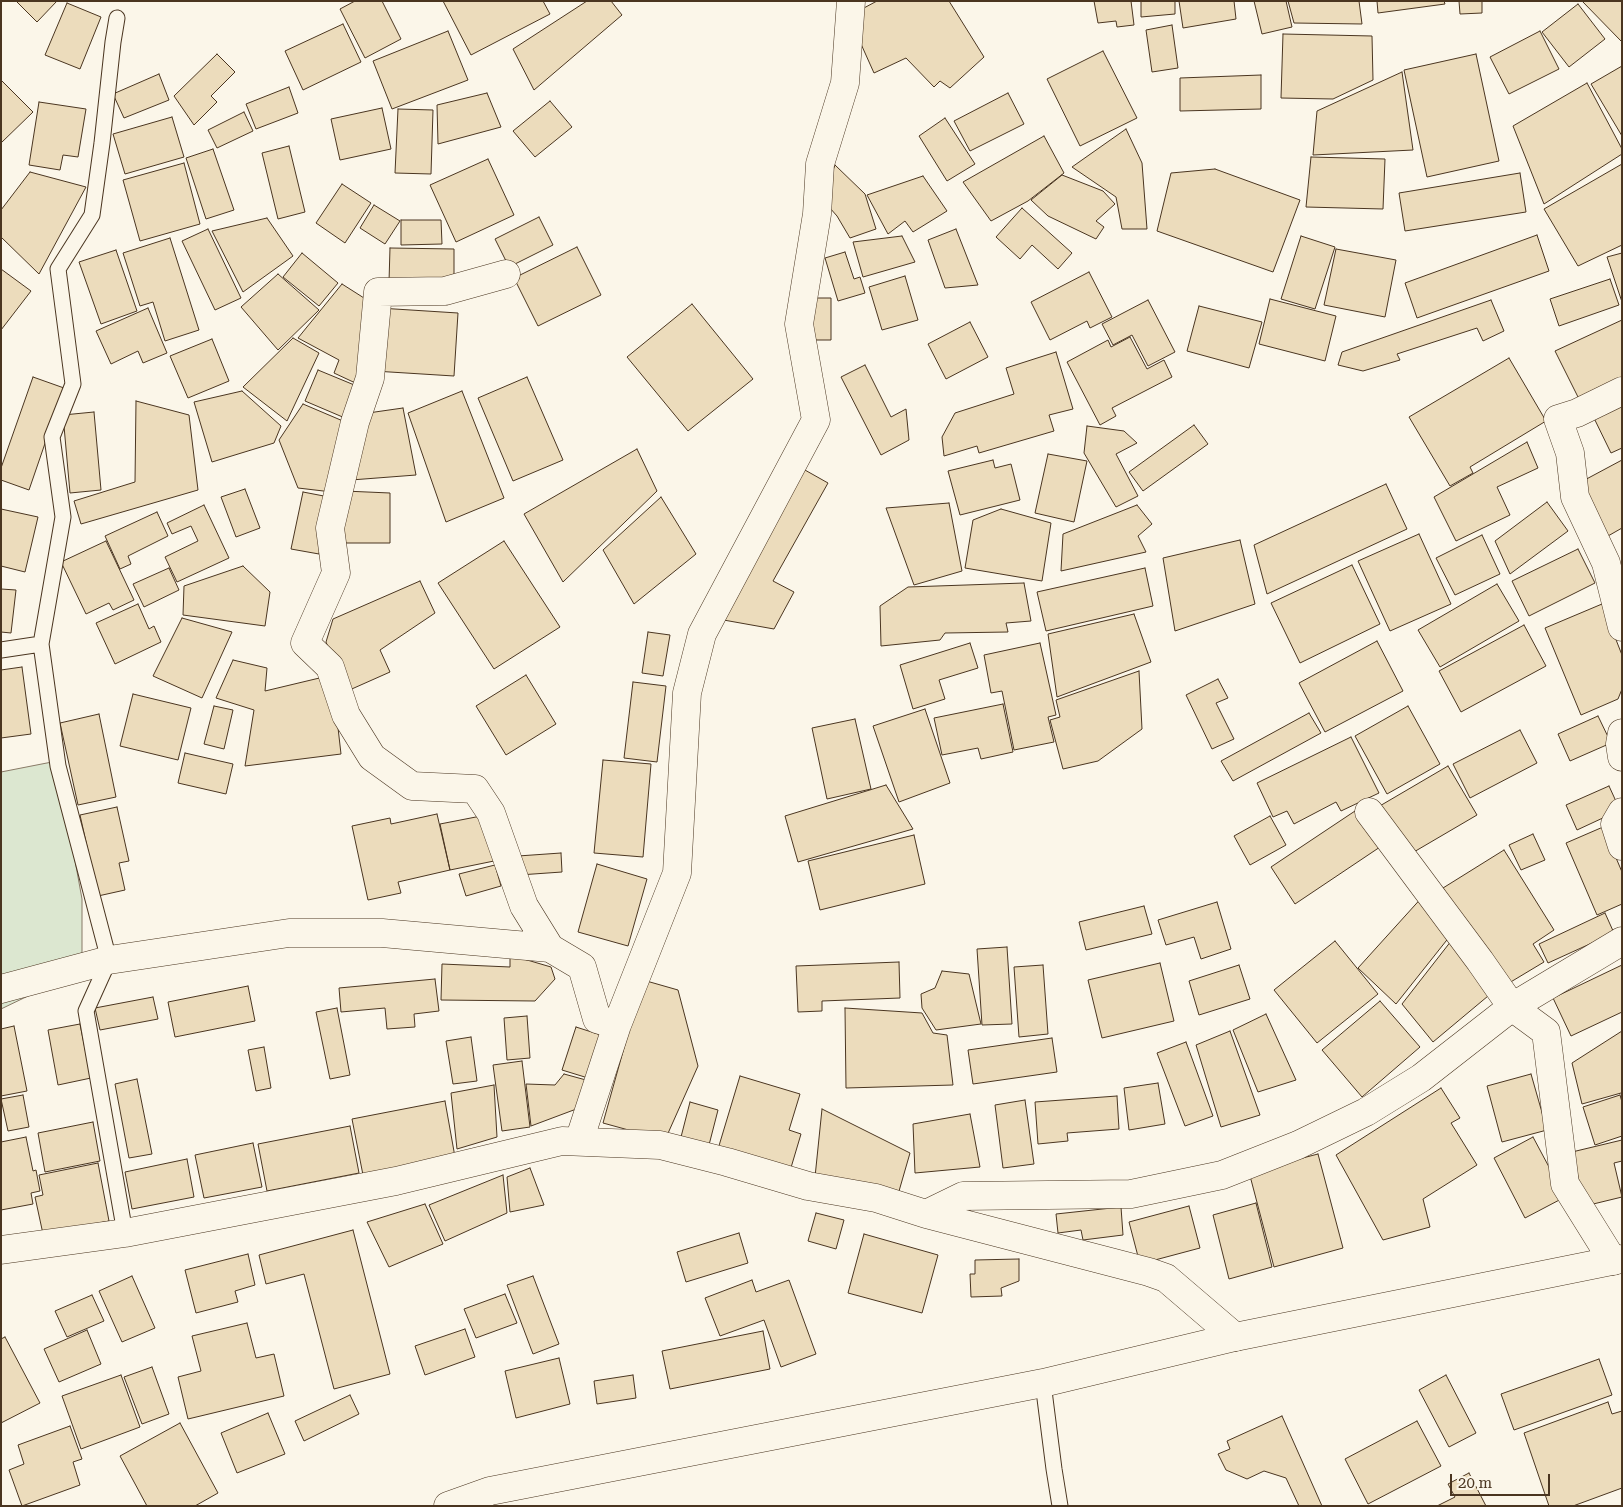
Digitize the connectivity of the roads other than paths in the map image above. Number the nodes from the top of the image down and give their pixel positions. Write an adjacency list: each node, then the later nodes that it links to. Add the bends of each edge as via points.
1 (851, 1): 18 (street, via 845,83 820,164 817,214 799,324 816,420 702,634 687,694 677,873)
2 (117, 18): 6 (lane, via 92,215 58,269 73,384 52,437 63,517)
3 (506, 274): 14 (street, via 445,291 378,292 370,378 355,422 330,528 336,573 305,643 330,667 346,716 372,757 412,786 475,789 492,813 524,906)
4 (1622, 391): 5 (street, via 1558,419 1570,453 1575,496 1606,563)
5 (1622, 626)
6 (41, 644): 7 (lane); 15 (lane, via 58,766)
7 (1, 650)
8 (1622, 733): 9 (street)
9 (1622, 756)
10 (1369, 812): 17 (street)
11 (1622, 812): 12 (street, via 1616,824)
12 (1622, 846)
13 (1622, 941): 17 (street)
14 (550, 948): 15 (street, via 382,933 290,933); 18 (street, via 582,966 597,1019)
15 (109, 960): 16 (street); 21 (lane, via 86,1012)
16 (1, 988)
17 (1512, 1007): 20 (street, via 1421,1078 1366,1112 1298,1145 1222,1175 1131,1194 963,1196); 23 (street, via 1546,1032 1566,1184)
18 (616, 1025): 19 (street)
19 (579, 1141): 20 (street, via 660,1145 808,1186 876,1198); 21 (street, via 562,1141 396,1180)
20 (926, 1214): 24 (street, via 1166,1278)
21 (125, 1233): 22 (street)
22 (1, 1250)
23 (1617, 1260): 24 (street)
24 (1235, 1337): 25 (street)
25 (1043, 1383): 26 (street, via 490,1491); 27 (lane)
26 (448, 1506)
27 (1060, 1506)

